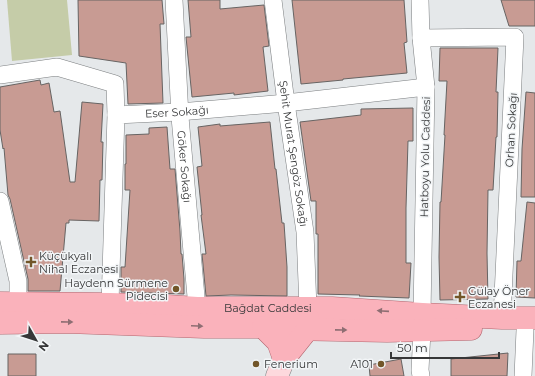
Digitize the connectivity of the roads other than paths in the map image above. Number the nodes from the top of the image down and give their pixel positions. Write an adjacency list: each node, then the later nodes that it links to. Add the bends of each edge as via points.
1 (174, 0): 8 (street, Göker Sokağı)
2 (273, 0): 7 (street, Şehit Murat Şengöz Sokağı)
3 (420, 0): 4 (street, Hatboyu Yolu Caddesi)
4 (421, 38): 6 (street, Hatboyu Yolu Caddesi); 14 (street, Orhan Sokağı, via 515,37)
5 (0, 75): 9 (street, via 57,67 115,84)
6 (426, 88): 7 (street, Eser Sokağı); 16 (street, Hatboyu Yolu Caddesi)
7 (286, 103): 8 (street, Eser Sokağı); 15 (street, Şehit Murat Şengöz Sokağı, via 305,232)
8 (179, 112): 9 (street, Eser Sokağı); 13 (street, Göker Sokağı)
9 (116, 115): 12 (street)
10 (0, 201): 11 (street, via 18,281)
11 (9, 303): 12 (main road, Bağdat Caddesi)
12 (110, 304): 13 (main road, Bağdat Caddesi)
13 (197, 308): 15 (main road, Bağdat Caddesi)
14 (502, 318): 16 (main road, Bağdat Caddesi); 18 (main road, Bağdat Caddesi)
15 (308, 319): 16 (main road, Bağdat Caddesi, via 387,331); 19 (main road, Bağdat Caddesi, via 288,329); 20 (main road)
16 (422, 322): 18 (main road, Bağdat Caddesi, via 475,329); 21 (street, Hatboyu Yolu Caddesi)
17 (0, 323): 19 (main road, Bağdat Caddesi, one-way to 19, via 66,322)
18 (532, 326): 22 (street)
19 (263, 327): 20 (main road, via 278,342)
20 (281, 367)
21 (421, 376)
22 (523, 376)

